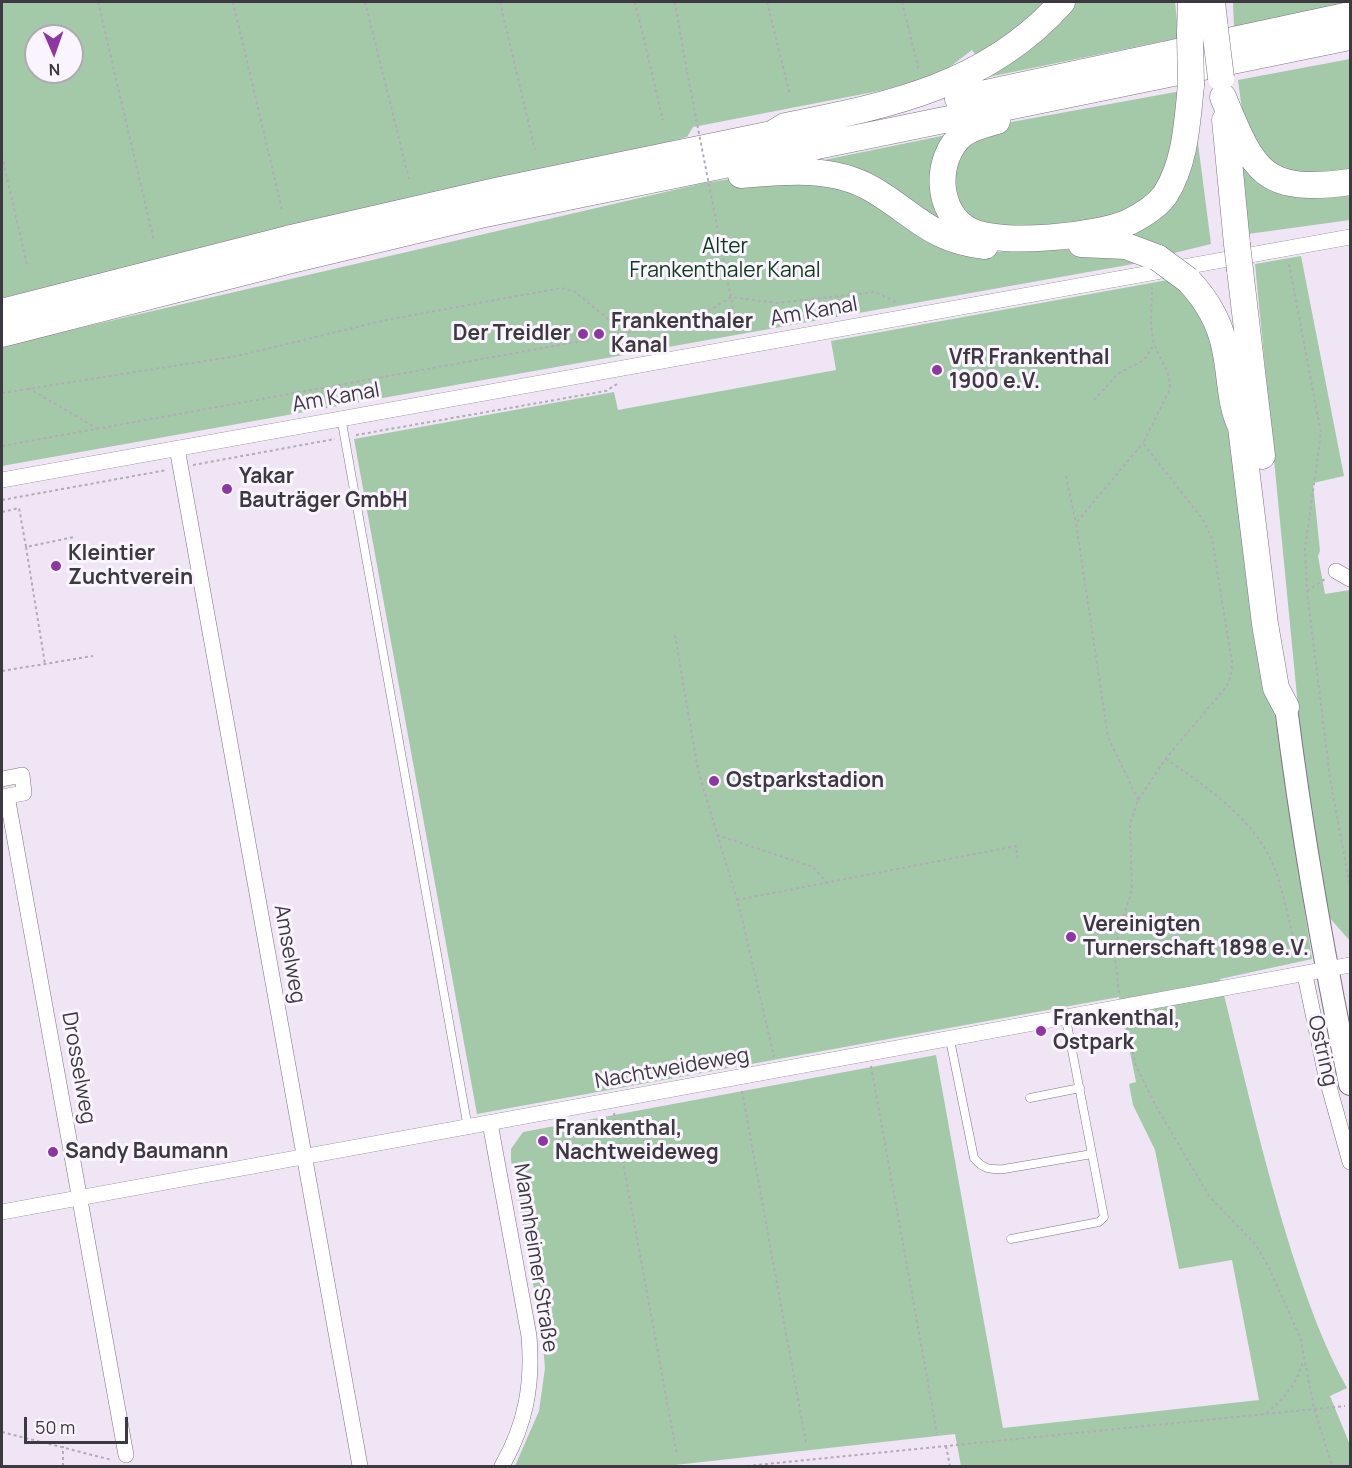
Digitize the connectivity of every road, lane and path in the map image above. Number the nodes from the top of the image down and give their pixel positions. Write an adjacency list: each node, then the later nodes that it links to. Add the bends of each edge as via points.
1 (98, 2): 26 (path)
2 (233, 2): 24 (path)
3 (365, 2): 22 (path)
4 (500, 2): 19 (path)
5 (635, 2): 17 (path)
6 (675, 2): 31 (path, bridge)
7 (767, 2): 15 (path)
8 (902, 2): 13 (path)
9 (1062, 2): 18 (highway, via 1027,35 994,57 923,94 881,107 785,126)
10 (1350, 15): 18 (highway, via 787,136)
11 (1200, 18): 14 (highway, bridge)
12 (1350, 37): 16 (highway)
13 (919, 70)
14 (1210, 85): 16 (highway, via 1164,196 1129,222 1099,232 994,238 971,231 957,221 946,205 943,170 949,151 964,134 997,121); 23 (highway, via 1251,160 1271,177 1293,185); 30 (highway)
15 (790, 95)
16 (1014, 105): 21 (highway)
17 (663, 120)
18 (772, 134): 33 (highway, via 334,228)
19 (535, 150)
20 (2, 156): 28 (path)
21 (703, 169): 29 (highway, via 724,177 805,171 840,176 871,188 934,232 969,244 1016,249 1096,243 1126,246); 35 (highway, via 447,223)
22 (409, 179)
23 (1350, 182)
24 (282, 210)
25 (1350, 237): 41 (street, Am Kanal)
26 (154, 241)
27 (1288, 256): 55 (path, via 1321,433 1305,549)
28 (27, 265)
29 (1155, 270): 37 (path, via 1150,324); 42 (highway, bridge, via 1188,279 1214,313 1225,347 1234,411)
30 (1234, 271): 42 (highway, via 1244,410); 60 (highway, via 1290,686)
31 (731, 297): 32 (path, via 778,303 875,292); 34 (path, via 692,321); 36 (path)
32 (900, 304)
33 (2, 312)
34 (626, 333): 38 (path, via 574,291 561,288 386,320 237,356); 43 (path)
35 (2, 334)
36 (740, 340)
37 (1154, 344): 40 (path, via 1144,360 1119,373); 44 (path, via 1171,382)
38 (27, 388): 39 (path); 43 (path)
39 (2, 393)
40 (1094, 400)
41 (340, 415): 46 (street, Am Kanal); 84 (lane)
42 (1241, 427): 60 (highway, via 1265,624 1276,688)
43 (98, 429): 45 (path)
44 (1143, 443): 50 (path); 61 (path, via 1204,522 1212,539 1232,662 1227,686)
45 (2, 446)
46 (177, 448): 48 (street, Am Kanal); 86 (street, Amselweg)
47 (1066, 476): 50 (path)
48 (2, 480)
49 (2, 512): 52 (path, via 19,508)
50 (1076, 523): 64 (path, via 1108,737)
51 (74, 537): 52 (path)
52 (26, 546): 58 (path)
53 (1335, 571): 54 (street); 55 (path)
54 (1350, 579)
55 (1307, 591): 68 (path, via 1330,778)
56 (675, 634): 65 (path, via 698,770)
57 (93, 656): 58 (path)
58 (45, 664): 59 (path)
59 (2, 671)
60 (1286, 707): 72 (main road)
61 (1166, 758): 64 (path); 70 (path, via 1206,786 1261,840 1272,862 1294,940)
62 (2, 779): 63 (street, Drosselweg, via 22,775 24,793)
63 (4, 796): 88 (street, Drosselweg)
64 (1138, 800): 73 (path, via 1130,825 1132,890 1114,948)
65 (717, 835): 67 (path, via 813,867); 69 (path)
66 (1018, 861): 67 (path, via 1016,846)
67 (827, 883): 69 (path)
68 (1350, 887)
69 (737, 900): 77 (path)
70 (1300, 945)
71 (1350, 965): 72 (street, Nachtweideweg)
72 (1315, 973): 73 (street, Nachtweideweg); 79 (main road, Ostring); 87 (street, Ostring, via 1326,1076)
73 (1123, 1008): 74 (street, Nachtweideweg); 91 (path, via 1136,1066 1154,1103 1209,1196 1256,1245 1300,1338)
74 (1066, 1019): 75 (street, Nachtweideweg); 80 (lane)
75 (950, 1040): 76 (street, Nachtweideweg); 85 (lane, via 974,1158 979,1164 989,1170 1004,1169)
76 (869, 1055): 77 (street, Nachtweideweg); 96 (path)
77 (777, 1071): 78 (street, Nachtweideweg)
78 (740, 1078): 82 (street, Nachtweideweg); 97 (path)
79 (1350, 1084)
80 (1080, 1088): 81 (lane); 85 (lane)
81 (1030, 1098)
82 (611, 1101): 83 (street, Nachtweideweg); 100 (path)
83 (490, 1123): 84 (street, Nachtweideweg); 104 (street, Mannheimer Straße, via 532,1365 530,1394 522,1422)
84 (468, 1128): 86 (street, Nachtweideweg)
85 (1092, 1154): 90 (lane, via 1104,1217 1100,1222)
86 (305, 1158): 88 (street, Nachtweideweg); 103 (street, Amselweg)
87 (1350, 1162)
88 (80, 1198): 89 (street, Nachtweideweg); 101 (street, Drosselweg)
89 (2, 1212)
90 (1011, 1239)
91 (1304, 1358): 93 (path); 94 (path, via 1299,1377 1289,1392)
92 (1346, 1406): 93 (path)
93 (1314, 1408): 94 (path); 107 (path)
94 (1266, 1413): 98 (path)
95 (2, 1432): 99 (path)
96 (937, 1432)
97 (806, 1443)
98 (946, 1445): 105 (path); 106 (path)
99 (63, 1446): 101 (path); 102 (path)
100 (677, 1456)
101 (123, 1458)
102 (63, 1467)
103 (360, 1467)
104 (502, 1467)
105 (747, 1467)
106 (950, 1467)
107 (1332, 1467)

